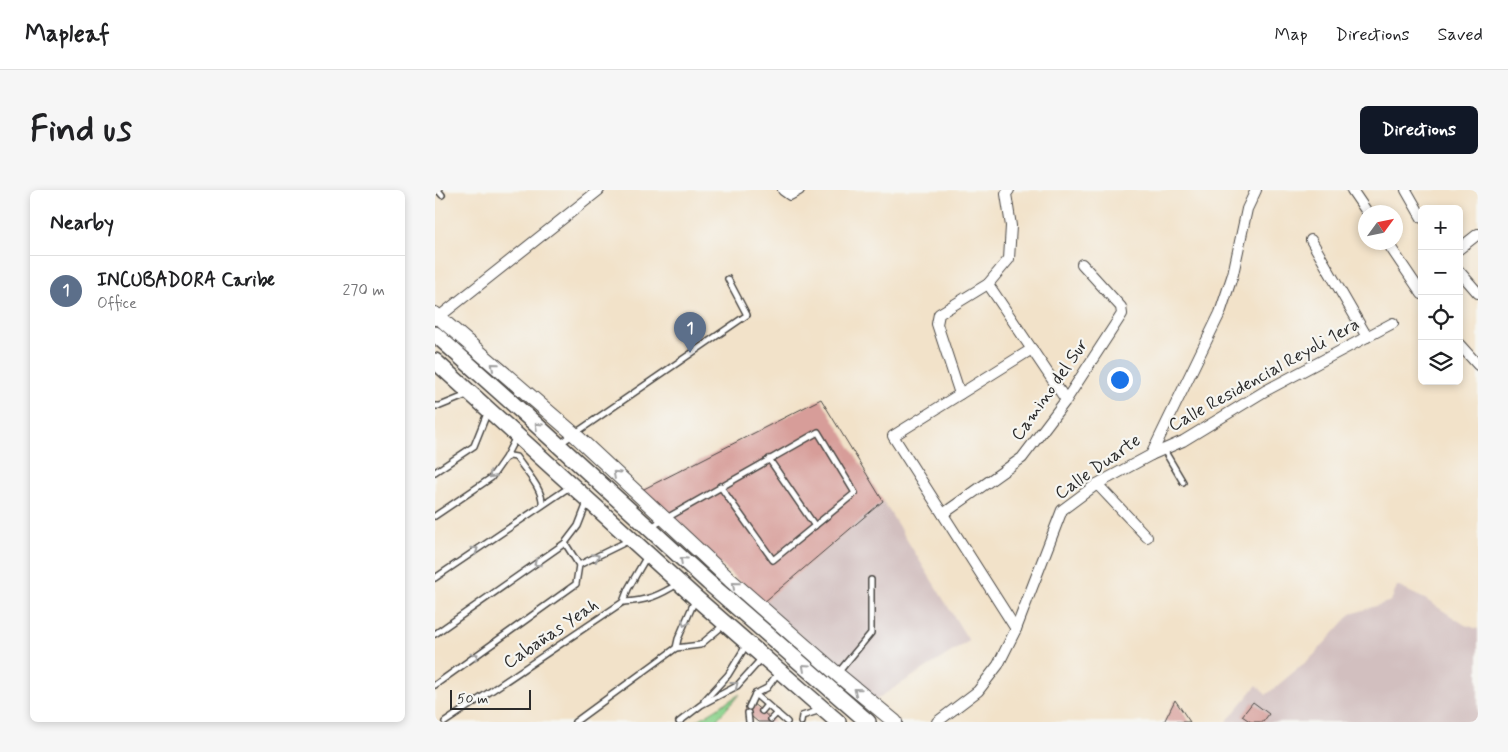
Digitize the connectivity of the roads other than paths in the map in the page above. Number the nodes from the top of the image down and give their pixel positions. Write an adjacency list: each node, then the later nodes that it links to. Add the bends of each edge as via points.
1 (599, 190): 18 (street)
2 (1009, 190): 15 (street, via 1006,194 1011,226 1009,259)
3 (1256, 190): 36 (street, Calle Duarte, via 1247,209 1233,274 1220,313)
4 (1353, 190): 6 (street)
5 (1406, 190): 7 (street)
6 (1363, 205)
7 (1418, 211)
8 (1478, 234): 10 (street)
9 (1311, 240): 21 (street)
10 (1463, 246)
11 (1392, 250): 16 (street)
12 (1082, 264): 28 (street, Camino del Sur, via 1121,307 1122,314)
13 (1463, 276): 17 (street)
14 (728, 279): 33 (lane, via 747,315)
15 (989, 284): 23 (street); 27 (street, via 939,314 937,324)
16 (1418, 288)
17 (1478, 293)
18 (436, 318): 33 (street, one-way to 18)
19 (1393, 323): 21 (street, Calle Residencial Reyoli 1era)
20 (435, 334): 34 (main road, one-way to 20)
21 (1367, 337): 35 (street, Calle Residencial Reyoli 1era, via 1265,391 1183,441)
22 (1463, 348): 25 (street)
23 (1032, 349): 27 (street); 28 (street)
24 (436, 362): 26 (main road)
25 (1478, 365)
26 (471, 393): 30 (lane); 31 (main road)
27 (960, 394): 46 (street, via 893,436)
28 (1066, 400): 46 (street, Camino del Sur, via 1022,458)
29 (435, 401): 30 (lane)
30 (438, 406)
31 (489, 408): 32 (main road); 39 (lane, via 474,446)
32 (517, 434): 37 (lane); 42 (main road)
33 (573, 434): 34 (lane); 48 (street, one-way to 33)
34 (558, 445): 50 (main road)
35 (1163, 449): 36 (street, Calle Residencial Reyoli 1era); 40 (lane)
36 (1151, 455): 41 (street, Calle Duarte)
37 (505, 458): 45 (lane, via 515,457 539,491); 47 (lane, one-way to 47, via 491,478)
38 (769, 459): 43 (lane); 49 (lane); 49 (lane, via 818,432 855,493)
39 (435, 472)
40 (1183, 482)
41 (1097, 484): 51 (street); 62 (street, Calle Duarte, via 1062,510)
42 (572, 485): 44 (main road); 45 (lane)
43 (721, 486): 48 (lane); 49 (lane, via 773,560)
44 (589, 500): 52 (main road); 53 (lane)
45 (542, 505): 56 (lane, one-way to 45)
46 (943, 514): 62 (street)
47 (435, 516)
48 (664, 520): 50 (lane); 68 (street, one-way to 48)
49 (815, 526)
50 (649, 528): 86 (main road, one-way to 50)
51 (1147, 537)
52 (632, 540): 54 (main road); 55 (lane, one-way to 52)
53 (565, 543): 55 (lane); 63 (lane, one-way to 63)
54 (648, 555): 58 (main road); 60 (lane, Cabañas Yeah)
55 (579, 565): 69 (lane, one-way to 55, via 577,584)
56 (435, 578)
57 (871, 580): 68 (lane, via 871,633)
58 (679, 583): 59 (main road); 60 (lane, Cabañas Yeah, via 643,601)
59 (696, 598): 61 (main road); 65 (lane, one-way to 65)
60 (623, 602): 80 (lane, Cabañas Yeah)
61 (725, 624): 64 (main road); 65 (lane, via 700,645)
62 (1016, 629): 88 (street, Calle Duarte, via 998,665 978,691)
63 (435, 634)
64 (747, 643): 66 (main road); 72 (lane, via 728,675)
65 (676, 648): 81 (lane)
66 (763, 656): 67 (main road); 72 (lane, one-way to 66, via 737,686)
67 (780, 671): 70 (lane, via 767,688); 74 (main road)
68 (837, 674): 87 (street, one-way to 68)
69 (435, 685)
70 (755, 694): 71 (lane); 73 (lane)
71 (767, 705): 75 (lane); 77 (lane)
72 (701, 706): 82 (lane)
73 (749, 707)
74 (824, 710): 84 (lane, via 802,716); 85 (main road)
75 (762, 711)
76 (748, 713): 79 (lane)
77 (777, 713): 78 (lane); 83 (lane)
78 (771, 719)
79 (752, 721)
80 (445, 722)
81 (575, 722)
82 (679, 722)
83 (786, 722)
84 (801, 722)
85 (838, 722)
86 (868, 722)
87 (895, 722)
88 (937, 722)

